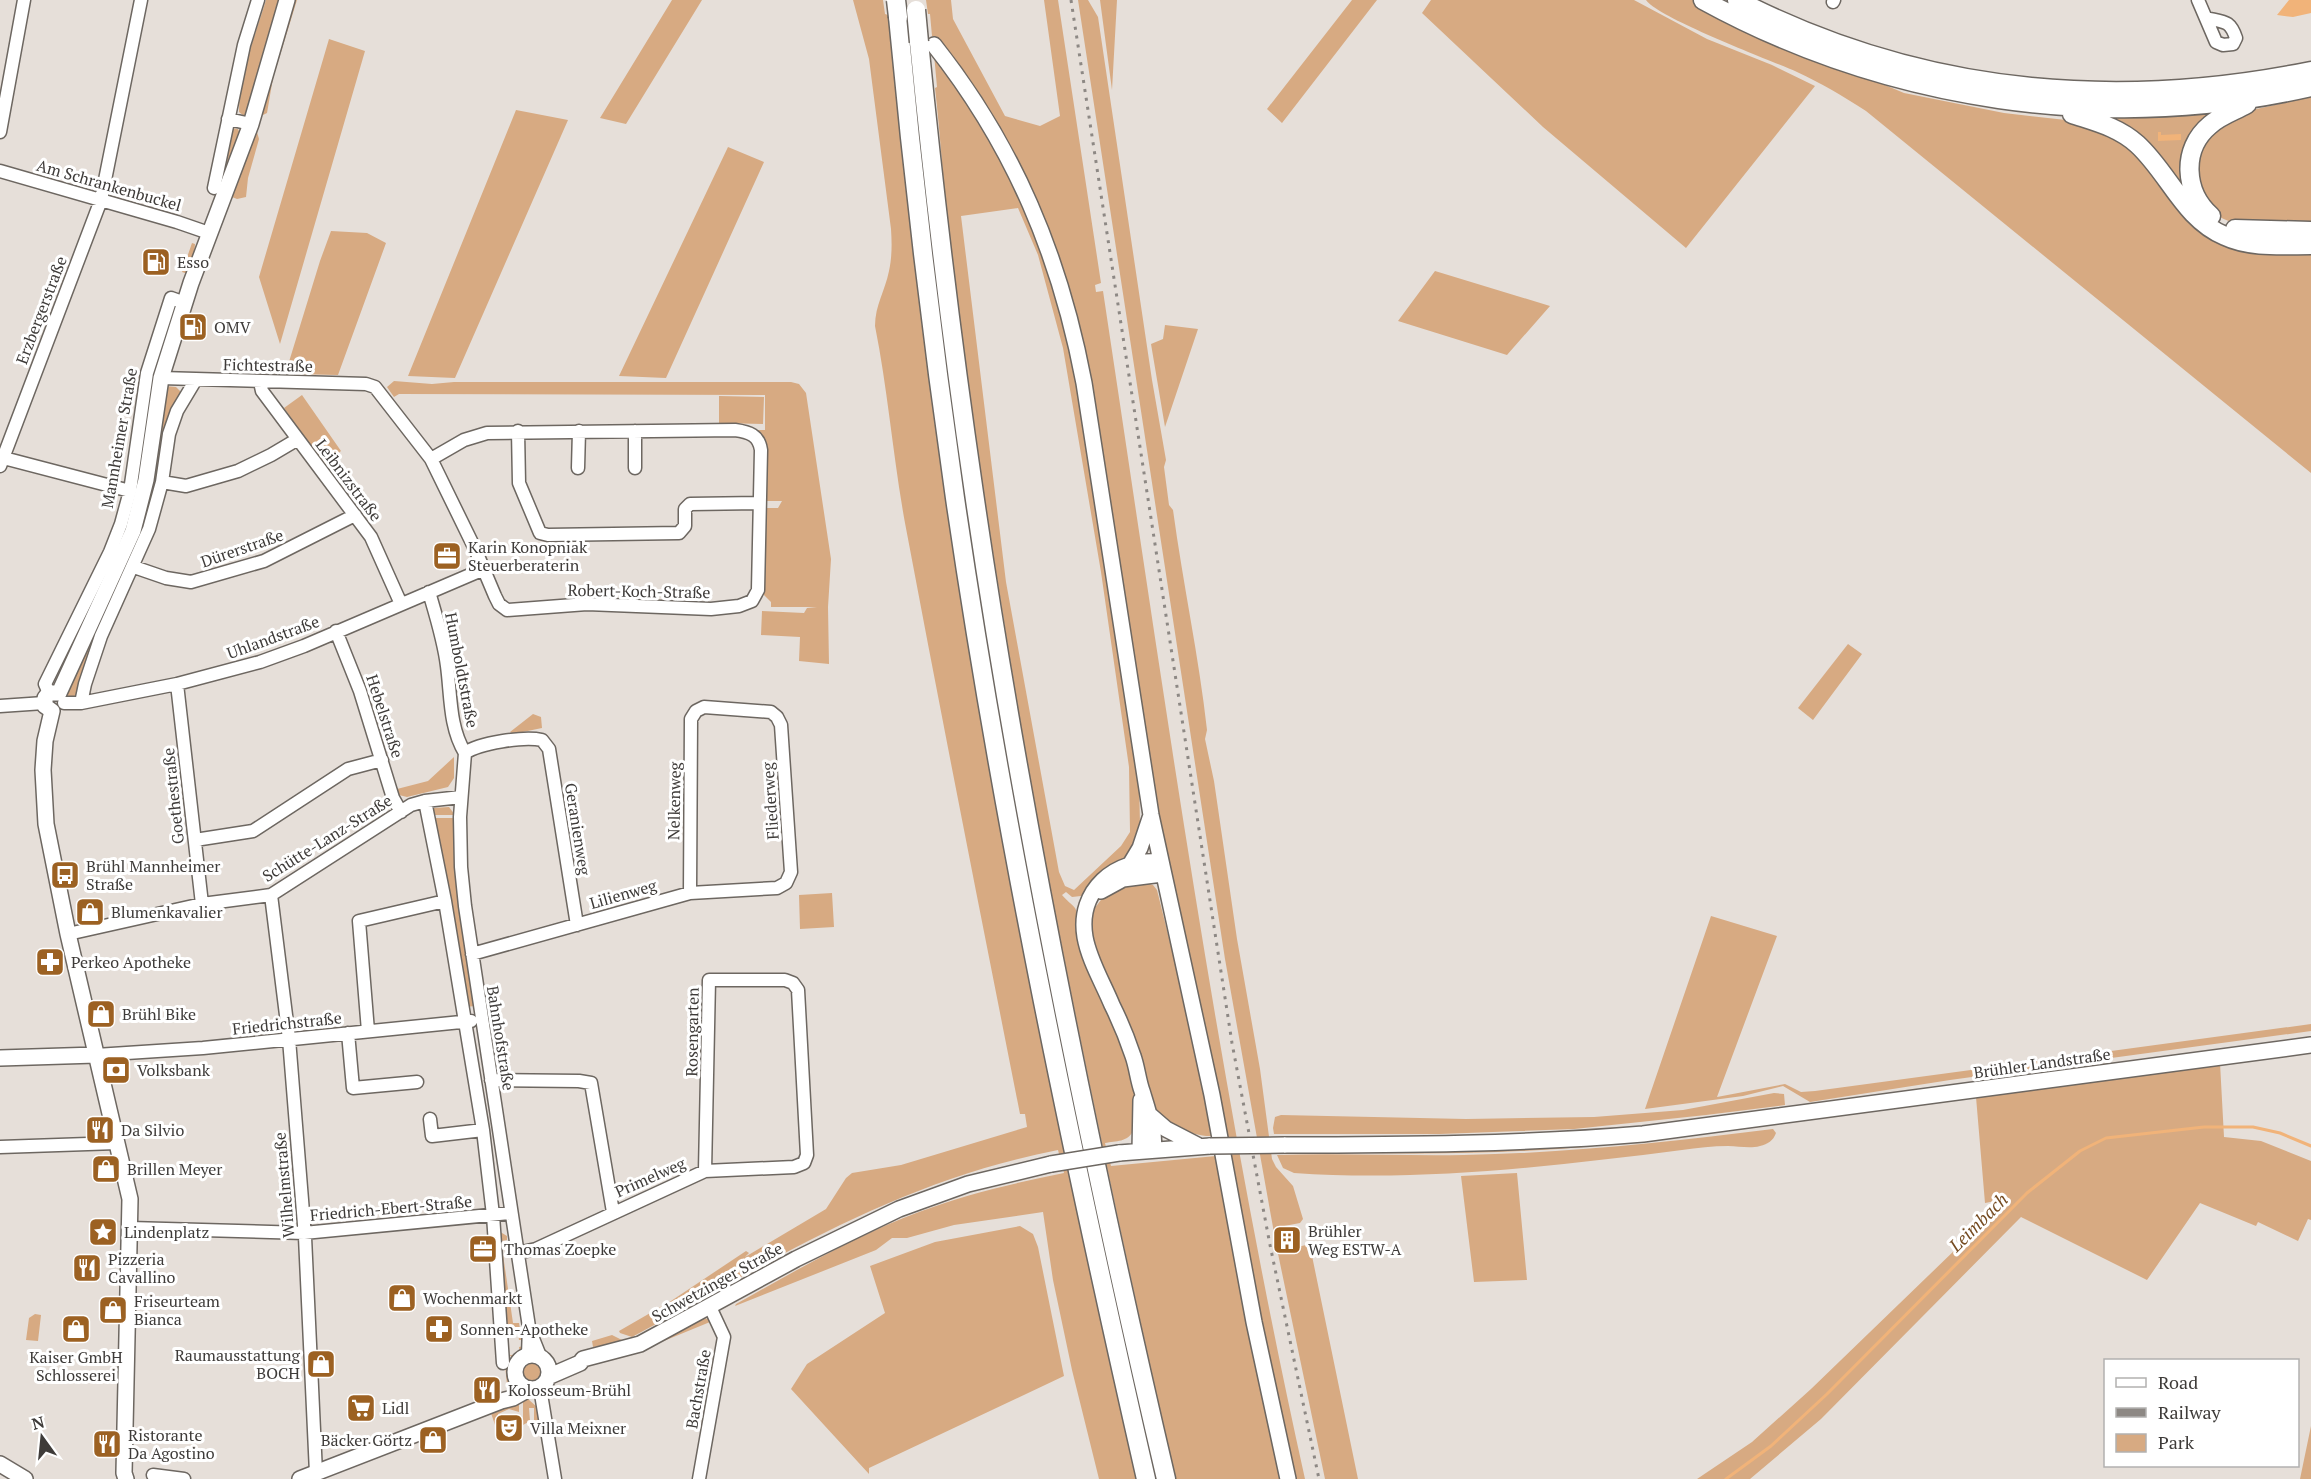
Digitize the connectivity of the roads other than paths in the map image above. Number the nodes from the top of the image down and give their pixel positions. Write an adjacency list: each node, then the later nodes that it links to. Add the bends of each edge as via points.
1 (24, 0): 18 (street)
2 (141, 0): 21 (street, Erzbergerstraße)
3 (258, 0): 16 (street)
4 (287, 0): 17 (main road, Mannheimer Straße)
5 (1703, 0): 15 (highway, via 1791,43 1887,76 1981,97)
6 (1737, 0): 12 (highway, via 1799,29 1870,54 1952,76 2014,86 2068,91 2166,91 2232,85)
7 (2198, 0): 10 (street)
8 (916, 5): 11 (highway, bridge)
9 (897, 8): 107 (highway, via 932,326 981,662 1041,987)
10 (2206, 18)
11 (926, 44): 56 (main road, via 985,117 1022,184 1069,312 1084,383); 108 (highway, via 956,372 1004,683 1072,1047)
12 (2311, 71)
13 (2311, 87): 14 (highway)
14 (2264, 96): 15 (highway, via 2172,106); 22 (highway, via 2219,118 2200,135 2189,168 2192,189 2204,210 2234,229)
15 (2057, 106): 24 (highway, via 2113,127 2132,140 2160,169 2200,222 2213,231 2242,242)
16 (228, 119): 17 (street); 20 (street)
17 (251, 124): 23 (main road, Mannheimer Straße)
18 (0, 132)
19 (0, 171): 21 (street, Am Schrankenbuckel)
20 (214, 188)
21 (101, 200): 23 (street, Am Schrankenbuckel); 34 (street, Erzbergerstraße)
22 (2311, 231)
23 (209, 233): 25 (main road, Mannheimer Straße)
24 (2311, 245)
25 (185, 303): 26 (main road, Mannheimer Straße); 38 (street, Mannheimer Straße, via 171,298 147,374)
26 (161, 378): 27 (street, Fichtestraße); 47 (main road, Mannheimer Straße, via 146,480 133,531)
27 (195, 381): 28 (street, Fichtestraße); 37 (street, via 177,411)
28 (260, 382): 32 (street, Leibnizstraße, via 262,391); 33 (street, Fichtestraße, via 375,387)
29 (518, 431): 30 (street); 33 (street, via 475,436); 39 (street, via 519,483 540,533 679,533 685,526 685,509 690,504)
30 (579, 431): 31 (street); 35 (street)
31 (635, 431): 36 (street); 39 (street, via 735,430 752,434 760,444)
32 (298, 439): 37 (street, via 238,471 186,486); 40 (street, Leibnizstraße)
33 (431, 459): 42 (street)
34 (1, 461): 38 (street)
35 (578, 468)
36 (635, 468)
37 (162, 482): 41 (street)
38 (130, 491): 47 (street, Mannheimer Straße, via 110,552 45,684)
39 (759, 503): 42 (street, Robert-Koch-Straße, via 758,590 752,601 739,606 711,609 587,604 507,610 499,604)
40 (355, 515): 41 (street, Dürerstraße, via 264,561 191,582); 44 (street, Leibnizstraße, via 370,537)
41 (134, 567): 48 (street, via 101,636)
42 (484, 569): 43 (street, Uhlandstraße)
43 (429, 592): 44 (street, Uhlandstraße); 51 (street, Humboldtstraße, via 445,653 455,728)
44 (401, 604): 45 (street, Uhlandstraße)
45 (336, 631): 46 (street, Uhlandstraße, via 260,662); 52 (street, Hebelstraße)
46 (177, 684): 48 (street, Uhlandstraße); 57 (street, Goethestraße)
47 (54, 700): 48 (street, Uhlandstraße); 49 (street, Uhlandstraße); 67 (main road, Mannheimer Straße, via 45,741 44,800)
48 (81, 703)
49 (0, 706)
50 (777, 717): 60 (street, Fliederweg, via 782,725 790,861); 61 (street, Nelkenweg, via 771,712 704,707 691,719)
51 (465, 753): 53 (street, Bahnhofstraße); 66 (street, Geranienweg, via 473,747 531,738 542,740 549,749)
52 (382, 760): 55 (street, Hebelstraße); 57 (street, via 348,769 253,831)
53 (461, 797): 54 (street, Schütte-Lanz-Straße); 68 (street, Bahnhofstraße, via 461,867)
54 (425, 801): 55 (street, Schütte-Lanz-Straße); 64 (street, Bahnhofstraße)
55 (401, 812): 62 (street, Schütte-Lanz-Straße)
56 (1150, 815): 58 (main road); 59 (main road)
57 (195, 840): 65 (street, Goethestraße)
58 (1131, 863): 59 (main road, via 1148,861); 63 (main road, via 1108,874)
59 (1161, 868): 63 (main road, via 1123,879); 109 (main road, via 1212,1095)
60 (786, 883): 61 (street, Lilienweg, via 777,888)
61 (690, 893): 66 (street, Lilienweg)
62 (271, 895): 65 (street, Schütte-Lanz-Straße); 73 (street, Wilhelmstraße)
63 (1091, 897): 79 (main road, via 1084,918 1087,945 1129,1044)
64 (445, 901): 70 (street, Bahnhofstraße); 71 (street, via 358,921)
65 (202, 904): 67 (street, Schütte-Lanz-Straße)
66 (577, 925): 68 (street, Lilienweg)
67 (68, 934): 75 (main road, Mannheimer Straße)
68 (472, 954): 69 (street, Bahnhofstraße)
69 (480, 1019): 70 (street, Friedrichstraße); 77 (street, Bahnhofstraße)
70 (465, 1022): 71 (street, Friedrichstraße); 82 (street, Bahnhofstraße)
71 (368, 1031): 72 (street, Friedrichstraße)
72 (348, 1033): 73 (street, Friedrichstraße); 78 (street, via 353,1088)
73 (289, 1039): 75 (street, Friedrichstraße); 94 (street, Wilhelmstraße)
74 (2311, 1045): 84 (main road, Brühler Landstraße, via 1643,1134 1449,1145)
75 (96, 1054): 76 (main road); 83 (main road, Mannheimer Straße)
76 (0, 1058)
77 (491, 1080): 90 (street, via 591,1083); 91 (street, Bahnhofstraße)
78 (417, 1082)
79 (1141, 1090): 80 (main road); 87 (main road)
80 (1151, 1116): 85 (main road, via 1166,1130); 87 (main road)
81 (430, 1119): 82 (street, via 432,1136)
82 (483, 1130): 92 (street, Bahnhofstraße)
83 (117, 1143): 86 (street); 93 (main road, Mannheimer Straße, via 130,1199)
84 (1284, 1145): 85 (main road, Schwetzinger Straße, bridge)
85 (1205, 1146): 87 (main road, Schwetzinger Straße)
86 (0, 1147)
87 (1147, 1150): 96 (main road, Schwetzinger Straße, bridge, via 1051,1164 958,1188 864,1224)
88 (804, 1163): 89 (street, Primelweg, via 795,1167); 89 (street, Rosengarten, via 807,1155 798,990 785,980 709,980)
89 (705, 1171): 90 (street, Primelweg)
90 (613, 1212): 95 (street, Primelweg, via 536,1249)
91 (511, 1213): 92 (street, Friedrich-Ebert-Straße); 95 (street, Bahnhofstraße)
92 (493, 1215): 94 (street, Friedrich-Ebert-Straße); 97 (street, Bahnhofstraße)
93 (130, 1228): 94 (street, Friedrich-Ebert-Straße); 103 (main road, Mannheimer Straße)
94 (304, 1233): 101 (street, Wilhelmstraße)
95 (517, 1253): 98 (street, Bahnhofstraße)
96 (710, 1307): 98 (main road, Schwetzinger Straße, via 640,1344); 106 (street, Bachstraße, via 724,1337)
97 (503, 1363)
98 (536, 1372): 101 (main road, via 501,1401); 105 (street, Bahnhofstraße)
99 (0, 1464): 102 (main road)
100 (153, 1475): 104 (street)
101 (306, 1477)
102 (26, 1479)
103 (126, 1479)
104 (184, 1479)
105 (555, 1479)
106 (699, 1479)
107 (1146, 1479)
108 (1166, 1479)
109 (1288, 1479)

